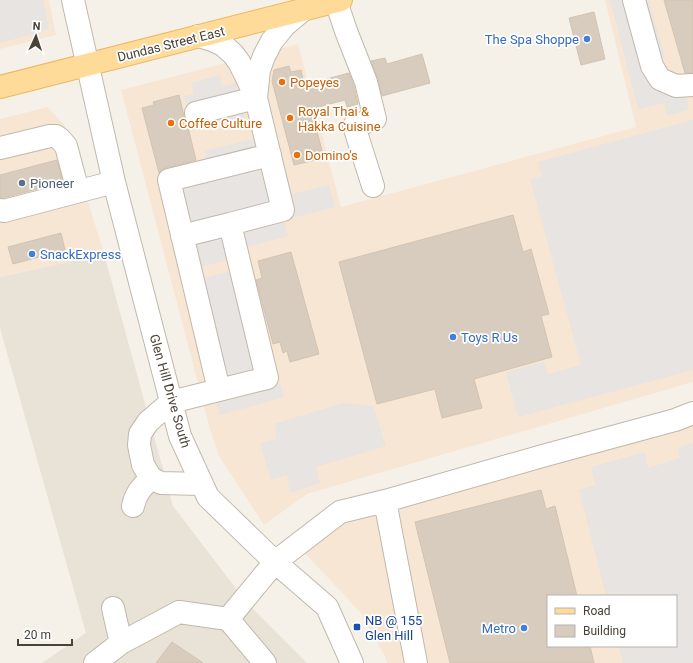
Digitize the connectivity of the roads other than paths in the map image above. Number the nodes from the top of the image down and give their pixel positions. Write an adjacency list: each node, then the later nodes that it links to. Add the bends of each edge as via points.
1 (73, 0): 6 (street, Glen Hill Drive South)
2 (634, 0): 7 (street, via 652,66 660,79 676,86)
3 (339, 1): 4 (main road, Dundas Street East); 14 (street, via 346,31 366,82 375,120 354,126)
4 (303, 10): 5 (main road, Dundas Street East); 9 (street, via 285,25 272,41 259,70)
5 (198, 36): 6 (main road, Dundas Street East); 9 (street, via 222,45 233,54)
6 (88, 65): 8 (main road, Dundas Street East); 13 (street, Glen Hill Drive South)
7 (693, 85)
8 (0, 86)
9 (256, 98): 10 (street); 12 (street)
10 (196, 113)
11 (0, 148): 15 (street, via 56,136 66,146)
12 (270, 155): 17 (street, via 283,210); 18 (street, via 168,180)
13 (114, 182): 15 (street); 20 (street, Glen Hill Drive South)
14 (373, 186)
15 (78, 191): 16 (street)
16 (0, 210)
17 (230, 224): 18 (street); 19 (street, via 267,378)
18 (182, 236): 19 (street)
19 (219, 390): 20 (street)
20 (171, 402): 22 (street, via 148,422 140,434 139,446 143,465); 23 (street, Glen Hill Drive South, via 180,436)
21 (693, 413): 24 (street)
22 (151, 478): 23 (street, via 161,483); 25 (street, via 141,487)
23 (202, 484): 26 (street, Glen Hill Drive South, via 208,497)
24 (385, 501): 26 (street, via 340,512); 33 (street)
25 (133, 506)
26 (275, 562): 28 (street); 32 (street, Glen Hill Drive South, via 326,607)
27 (113, 608): 29 (street)
28 (228, 619): 29 (street, via 179,612); 31 (street)
29 (121, 643): 30 (street)
30 (96, 663)
31 (265, 663)
32 (352, 663)
33 (416, 663)

